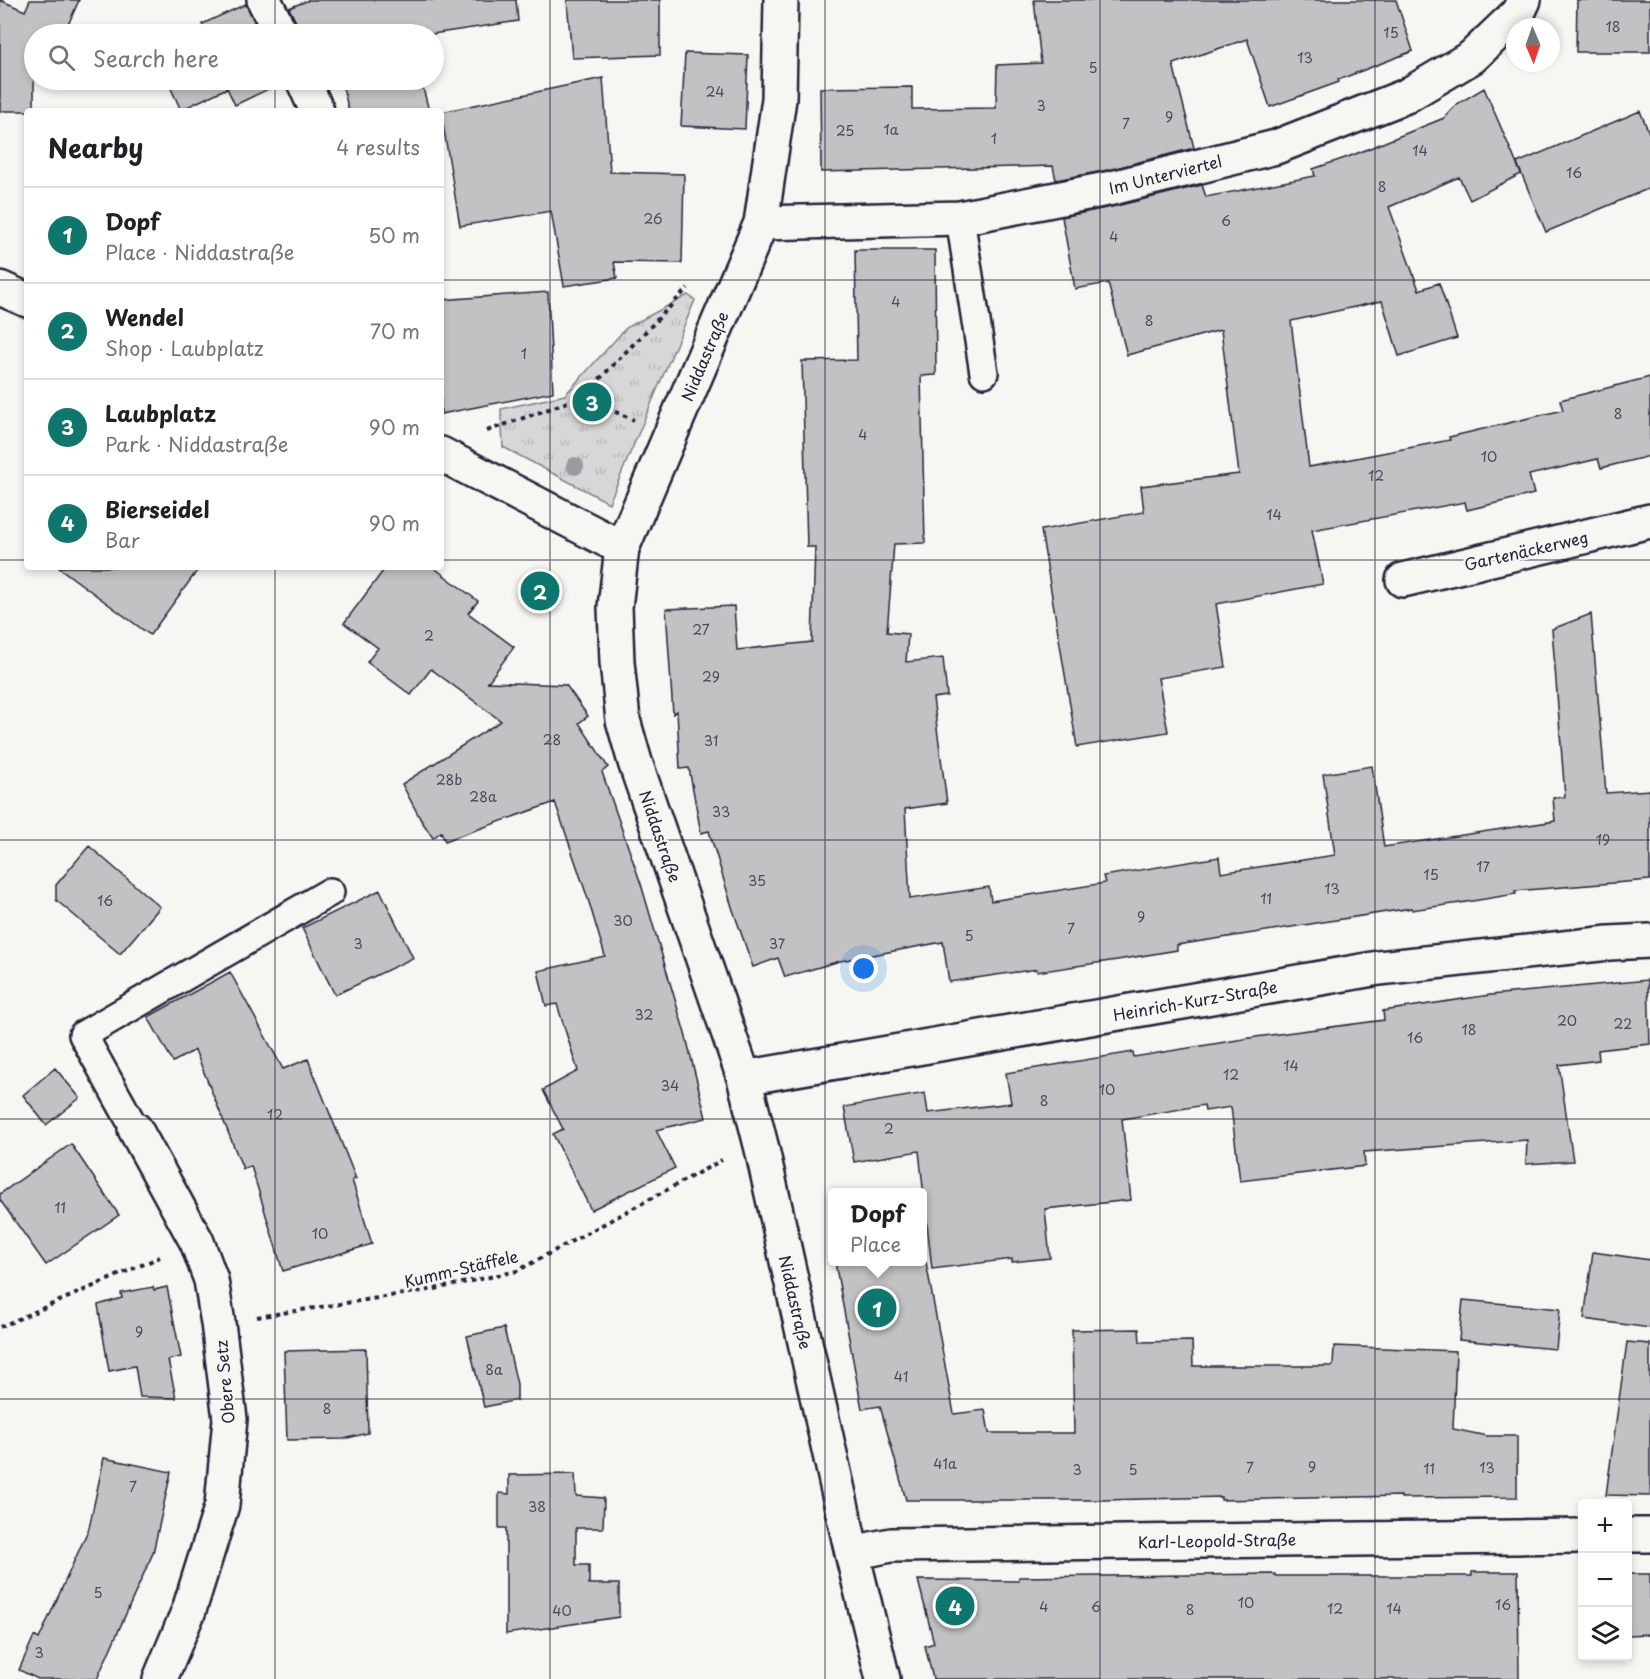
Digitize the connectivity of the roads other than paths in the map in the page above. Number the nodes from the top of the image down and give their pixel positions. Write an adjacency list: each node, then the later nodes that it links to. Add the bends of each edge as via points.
1 (264, 0): 4 (street)
2 (781, 0): 8 (street, Niddastraße, via 779,99)
3 (1524, 0): 7 (street, Im Unterviertel, via 1518,13 1472,57 1406,96 1276,147 1112,188)
4 (276, 24)
5 (308, 90): 6 (street)
6 (316, 108)
7 (960, 218): 8 (street, Im Unterviertel); 11 (lane)
8 (761, 223): 14 (street, Niddastraße)
9 (0, 288): 10 (street)
10 (24, 299)
11 (984, 373)
12 (444, 456): 14 (street)
13 (1650, 521): 15 (street, Gartenäckerweg)
14 (622, 548): 18 (street, Niddastraße, via 615,607 623,720)
15 (1403, 580)
16 (330, 891): 19 (lane, via 83,1035)
17 (1650, 941): 18 (street, Heinrich-Kurz-Straße, via 1379,968)
18 (744, 1078): 23 (street, Niddastraße)
19 (135, 1129): 24 (street, Obere Setz, via 197,1242 211,1280 230,1419 222,1505 189,1610)
20 (1632, 1535): 21 (street)
21 (1650, 1535)
22 (1578, 1536): 23 (street, Karl-Leopold-Straße, via 891,1545)
23 (852, 1553): 25 (street, Niddastraße)
24 (160, 1679)
25 (883, 1679)

